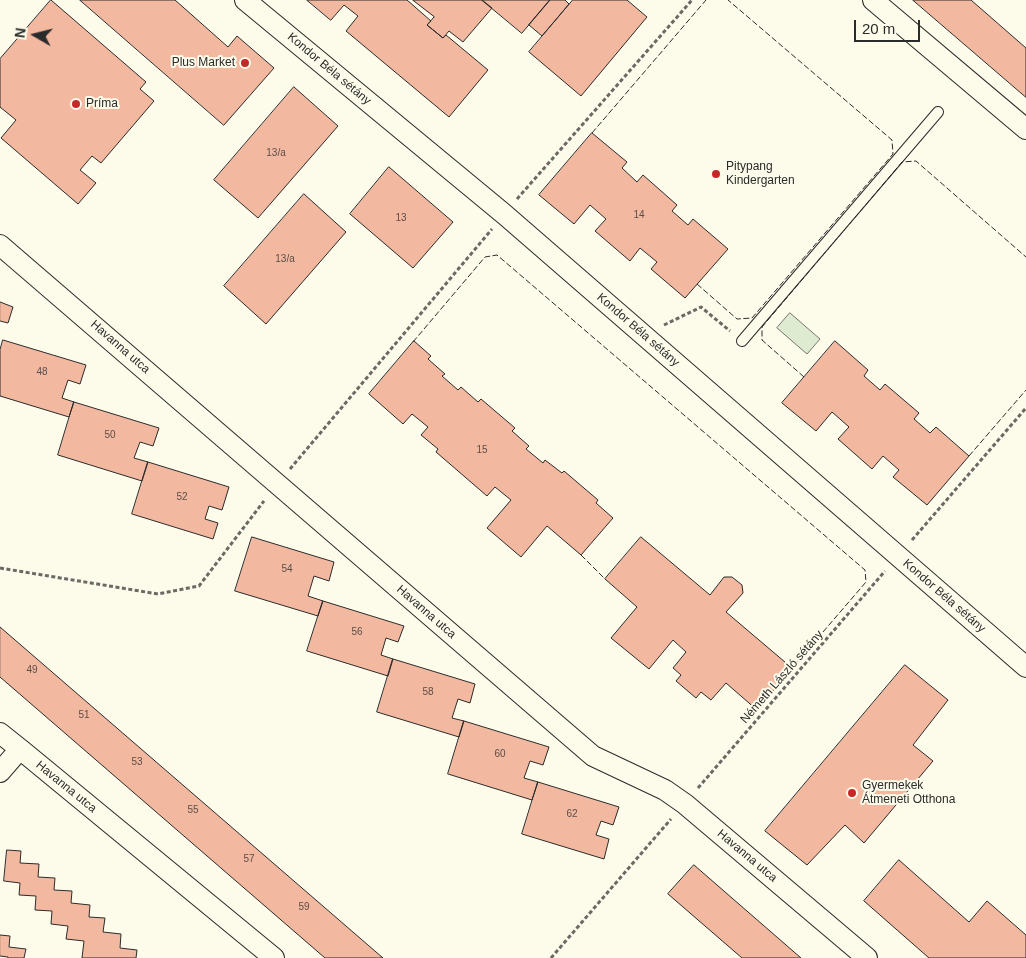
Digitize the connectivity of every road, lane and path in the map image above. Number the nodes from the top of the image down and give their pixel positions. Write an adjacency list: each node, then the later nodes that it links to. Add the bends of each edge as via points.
1 (245, 0): 6 (street, Kondor Béla sétány, via 504,214)
2 (873, 0): 4 (street)
3 (938, 112): 7 (lane)
4 (1026, 130)
5 (0, 245): 9 (street, Havanna utca)
6 (644, 336): 7 (path, via 701,307); 10 (street, Kondor Béla sétány)
7 (742, 341)
8 (1026, 408): 10 (path, Németh László sétány)
9 (277, 484): 11 (path, via 199,586 158,594); 16 (street, Havanna utca, via 593,756 665,790)
10 (898, 556): 12 (street, Kondor Béla sétány); 16 (path, Németh László sétány)
11 (0, 568)
12 (1026, 667)
13 (0, 733): 14 (street, Havanna utca)
14 (20, 749): 15 (street); 17 (street, Havanna utca)
15 (0, 772)
16 (685, 804): 18 (path, Németh László sétány); 19 (street, Havanna utca)
17 (274, 958)
18 (551, 958)
19 (867, 958)

